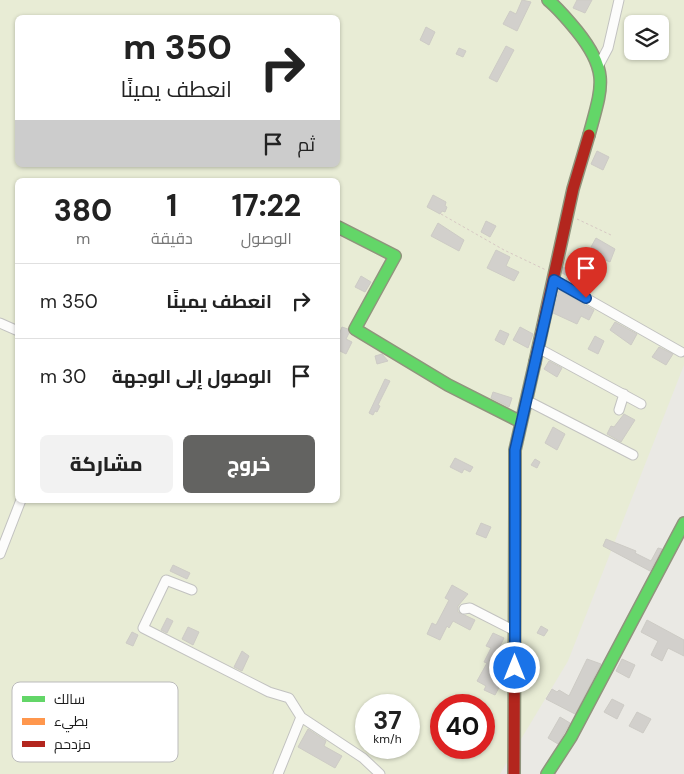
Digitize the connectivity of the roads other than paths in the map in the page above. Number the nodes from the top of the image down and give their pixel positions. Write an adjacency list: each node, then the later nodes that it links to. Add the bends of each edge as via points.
1 (548, 0): 3 (street, via 593,51)
2 (619, 0): 3 (street, via 608,48)
3 (600, 65): 5 (street, via 599,99)
4 (340, 228): 14 (street, via 395,256 355,329 448,385)
5 (555, 277): 8 (street); 9 (street)
6 (0, 323): 7 (street)
7 (15, 330)
8 (538, 348): 10 (street); 11 (street)
9 (681, 352)
10 (624, 394): 12 (street); 13 (street)
11 (526, 400): 14 (street); 15 (street)
12 (641, 404)
13 (619, 410)
14 (520, 422): 21 (street, via 515,450)
15 (633, 455)
16 (20, 503): 18 (street)
17 (683, 526): 26 (street, via 572,738)
18 (0, 554)
19 (192, 590): 22 (street, via 166,580 143,628 269,692 289,698)
20 (464, 609): 21 (street, via 470,608)
21 (515, 631): 25 (street)
22 (301, 717): 23 (street); 24 (street, via 364,758)
23 (278, 774)
24 (380, 774)
25 (514, 774)
26 (547, 774)

